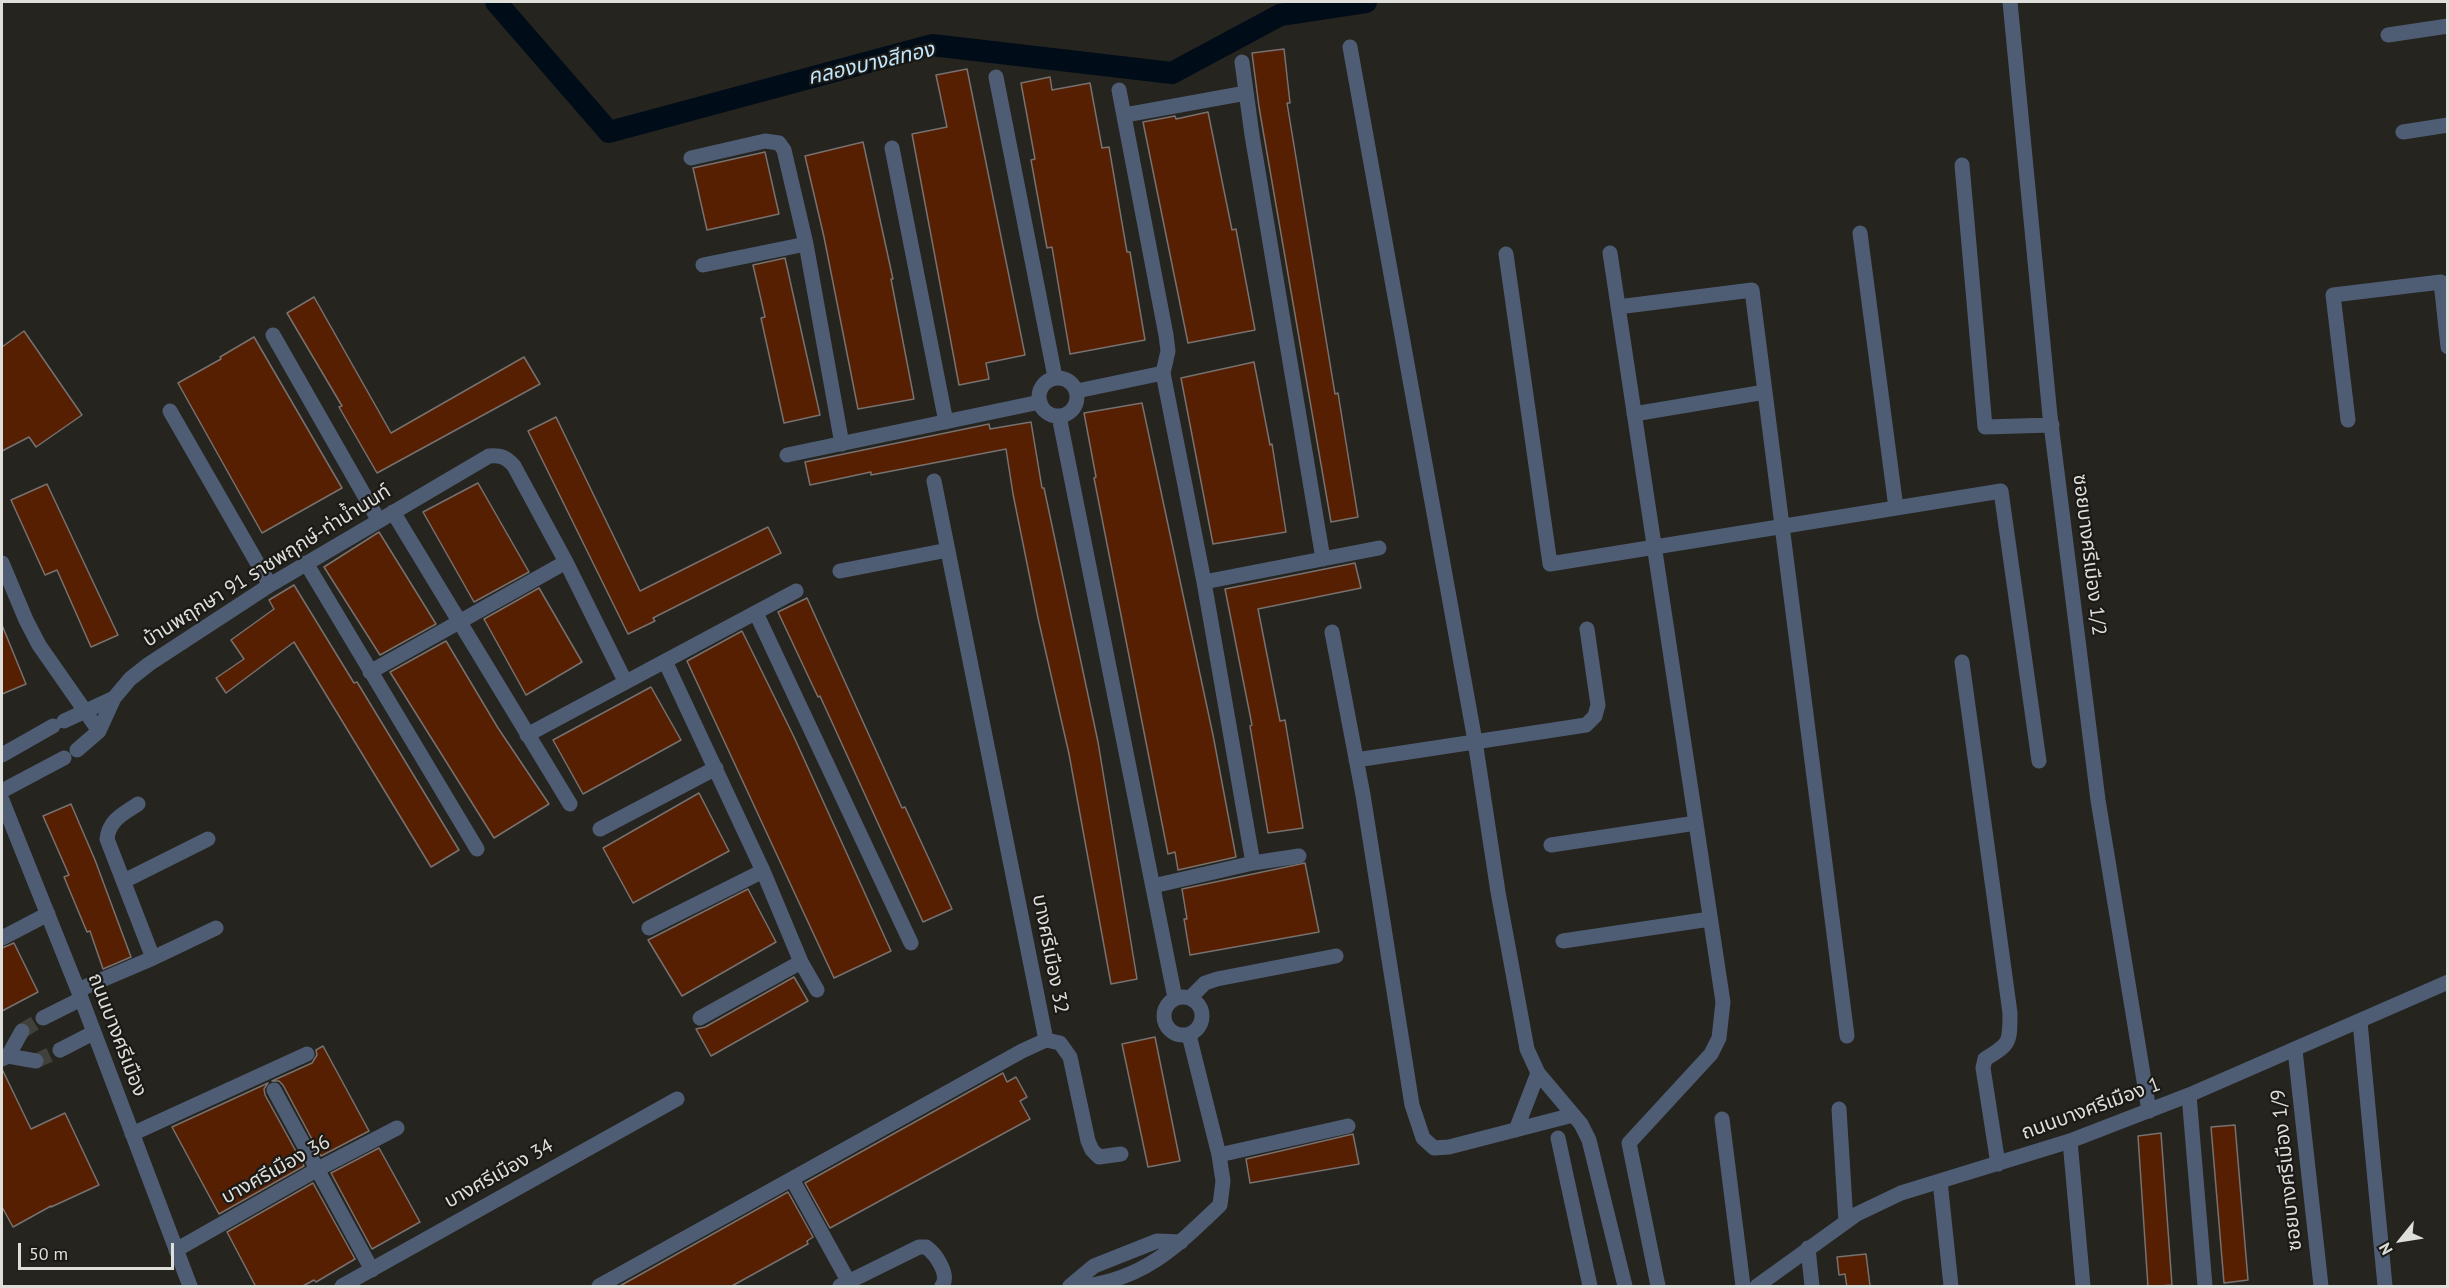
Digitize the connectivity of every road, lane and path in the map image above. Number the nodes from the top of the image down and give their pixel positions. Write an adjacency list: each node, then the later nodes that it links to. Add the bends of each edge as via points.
1 (2010, 2): 33 (street, ซอยบางศรีเมือง 1/2)
2 (2448, 26): 3 (street)
3 (2388, 35)
4 (1350, 47): 64 (street)
5 (1242, 62): 8 (street)
6 (996, 77): 24 (street)
7 (1119, 90): 9 (street)
8 (1246, 93): 9 (street); 44 (street)
9 (1125, 116): 23 (street, via 1166,335 1168,351)
10 (2448, 125): 11 (street)
11 (2403, 132)
12 (892, 148): 32 (street)
13 (691, 158): 16 (street, via 765,141 779,143 788,159)
14 (1962, 165): 33 (street, via 1985,427)
15 (1860, 233): 37 (street)
16 (806, 244): 19 (street); 34 (street)
17 (1610, 253): 20 (street)
18 (1506, 254): 41 (street, via 1550,564)
19 (702, 265)
20 (1618, 307): 26 (street, via 1752,290); 29 (street)
21 (273, 335): 39 (street)
22 (2448, 347): 31 (street, via 2441,282 2333,295)
23 (1163, 374): 25 (street); 49 (street)
24 (1055, 377): 25 (street, via 1071,382); 27 (street, via 1044,384)
25 (1077, 391): 30 (street, via 1072,411)
26 (1765, 392): 29 (street); 40 (street)
27 (1040, 402): 30 (street, via 1047,412); 32 (street)
28 (170, 411): 50 (street)
29 (1634, 414): 41 (street)
30 (1059, 416): 82 (street)
31 (2348, 420)
32 (946, 422): 34 (street)
33 (2052, 425): 115 (street, ซอยบางศรีเมือง 1/2, via 2098,800)
34 (842, 444): 35 (street)
35 (787, 455)
36 (934, 481): 43 (street, บางศรีเมือง 32)
37 (1896, 508): 40 (street); 67 (street, via 2001,491)
38 (393, 512): 39 (street, บ้านพฤกษา 91 ราชพฤกษ์-ท่าน้ำนนท์); 45 (street, บ้านพฤกษา 91 ราชพฤกษ์-ท่าน้ำนนท์, via 489,456 499,455 514,466); 53 (street)
39 (379, 521): 46 (street, บ้านพฤกษา 91 ราชพฤกษ์-ท่าน้ำนนท์)
40 (1782, 526): 41 (street); 103 (street)
41 (1654, 546): 73 (street)
42 (1379, 548): 44 (street)
43 (948, 550): 48 (street); 104 (street, บางศรีเมือง 32)
44 (1323, 559): 49 (street)
45 (566, 562): 53 (street); 59 (street)
46 (306, 563): 50 (street, บ้านพฤกษา 91 ราชพฤกษ์-ท่าน้ำนนท์); 58 (street)
47 (2, 564): 61 (street, via 39,645)
48 (840, 571)
49 (1204, 582): 79 (street)
50 (270, 585): 60 (street, บ้านพฤกษา 91 ราชพฤกษ์-ท่าน้ำนนท์, via 149,664)
51 (796, 591): 52 (street)
52 (756, 613): 56 (street); 89 (street)
53 (459, 621): 58 (street); 63 (street)
54 (1587, 629): 64 (street, via 1598,705 1595,716 1586,725)
55 (1332, 632): 66 (street)
56 (665, 661): 59 (street); 68 (street)
57 (1962, 662): 126 (street, via 2010,1013 2010,1035 2005,1047 1985,1059 1983,1068)
58 (370, 672): 77 (street)
59 (625, 681): 63 (street)
60 (114, 698): 61 (street); 62 (street, บ้านพฤกษา 91 ราชพฤกษ์-ท่าน้ำนนท์)
61 (85, 710): 62 (street); 65 (street)
62 (99, 731): 69 (street, บ้านพฤกษา 91 ราชพฤกษ์-ท่าน้ำนนท์, via 71,754)
63 (527, 735): 72 (street)
64 (1475, 741): 66 (street); 110 (street, via 1527,1049)
65 (2, 755)
66 (1356, 760): 120 (street, via 1412,1105 1423,1138 1434,1148 1449,1147)
67 (2039, 761)
68 (716, 768): 74 (street); 80 (street)
69 (2, 791)
70 (2, 800): 83 (street, ถนนบางศรีเมือง)
71 (138, 804): 81 (street, via 108,828 107,839)
72 (570, 804)
73 (1696, 823): 76 (street); 84 (street)
74 (600, 828)
75 (208, 839): 81 (street)
76 (1551, 845)
77 (477, 849)
78 (1299, 856): 79 (street)
79 (1253, 863): 82 (street)
80 (763, 871): 86 (street); 92 (street)
81 (124, 881): 91 (street)
82 (1153, 886): 96 (street)
83 (48, 914): 87 (street); 95 (street, ถนนบางศรีเมือง)
84 (1710, 919): 88 (street); 144 (street, via 1723,1002 1719,1038 1711,1054 1629,1143)
85 (216, 928): 91 (street)
86 (649, 928)
87 (2, 938)
88 (1563, 942)
89 (911, 943)
90 (1336, 957): 96 (street, via 1217,979)
91 (153, 958): 95 (street)
92 (801, 962): 94 (street); 98 (street)
93 (2448, 982): 99 (street, ถนนบางศรีเมือง 1)
94 (817, 990)
95 (80, 994): 97 (street); 101 (street, ถนนบางศรีเมือง)
96 (1182, 998): 102 (street, via 1198,1004 1203,1017 1196,1031); 102 (street, via 1165,1009 1164,1017 1172,1032)
97 (43, 1018)
98 (700, 1018)
99 (2360, 1022): 106 (street, ถนนบางศรีเมือง 1); 152 (street)
100 (22, 1031): 108 (street)
101 (93, 1033): 105 (street); 121 (street, ถนนบางศรีเมือง)
102 (1188, 1035): 125 (street)
103 (1847, 1036)
104 (1046, 1040): 124 (street, via 1060,1043 1070,1057 1092,1150 1099,1157); 128 (street, บางศรีเมือง 32)
105 (60, 1050)
106 (2295, 1050): 112 (street, ถนนบางศรีเมือง 1); 151 (street, ซอยบางศรีเมือง 1/9)
107 (307, 1054): 121 (street)
108 (4, 1057): 109 (street)
109 (36, 1061)
110 (1538, 1073): 116 (street); 120 (street)
111 (274, 1090): 127 (street)
112 (2189, 1095): 115 (street, ถนนบางศรีเมือง 1); 150 (street)
113 (677, 1099): 134 (street, บางศรีเมือง 34)
114 (1839, 1109): 130 (street)
115 (2150, 1111): 123 (street, ถนนบางศรีเมือง 1)
116 (1573, 1115): 120 (street); 143 (street, via 1589,1140)
117 (1722, 1119): 145 (street)
118 (1348, 1126): 125 (street)
119 (397, 1128): 127 (street, บางศรีเมือง 36)
120 (1516, 1130)
121 (132, 1134): 133 (street, ถนนบางศรีเมือง)
122 (1558, 1138): 142 (street)
123 (2070, 1141): 126 (street, ถนนบางศรีเมือง 1); 149 (street)
124 (1121, 1154)
125 (1219, 1155): 131 (street, via 1223,1181 1220,1205)
126 (1998, 1164): 129 (street, ถนนบางศรีเมือง 1)
127 (318, 1169): 133 (street, บางศรีเมือง 36); 134 (street)
128 (792, 1179): 136 (street); 138 (street, บางศรีเมือง 32)
129 (1940, 1181): 130 (street, ถนนบางศรีเมือง 1, via 1901,1193); 148 (street)
130 (1846, 1222): 132 (street, ถนนบางศรีเมือง 1)
131 (1182, 1242): 140 (street, via 1157,1241 1095,1266); 141 (street, via 1147,1266 1105,1284)
132 (1808, 1248): 146 (street, ถนนบางศรีเมือง 1); 147 (street)
133 (176, 1250): 135 (street, ถนนบางศรีเมือง)
134 (372, 1270): 137 (street, บางศรีเมือง 34)
135 (186, 1285)
136 (847, 1285): 139 (street, via 919,1247 926,1247 934,1252 944,1274)
137 (342, 1287)
138 (598, 1287)
139 (942, 1287)
140 (1070, 1287)
141 (1085, 1287)
142 (1590, 1287)
143 (1625, 1287)
144 (1658, 1287)
145 (1743, 1287)
146 (1757, 1287)
147 (1812, 1287)
148 (1950, 1287)
149 (2083, 1287)
150 (2205, 1287)
151 (2320, 1287)
152 (2385, 1287)

